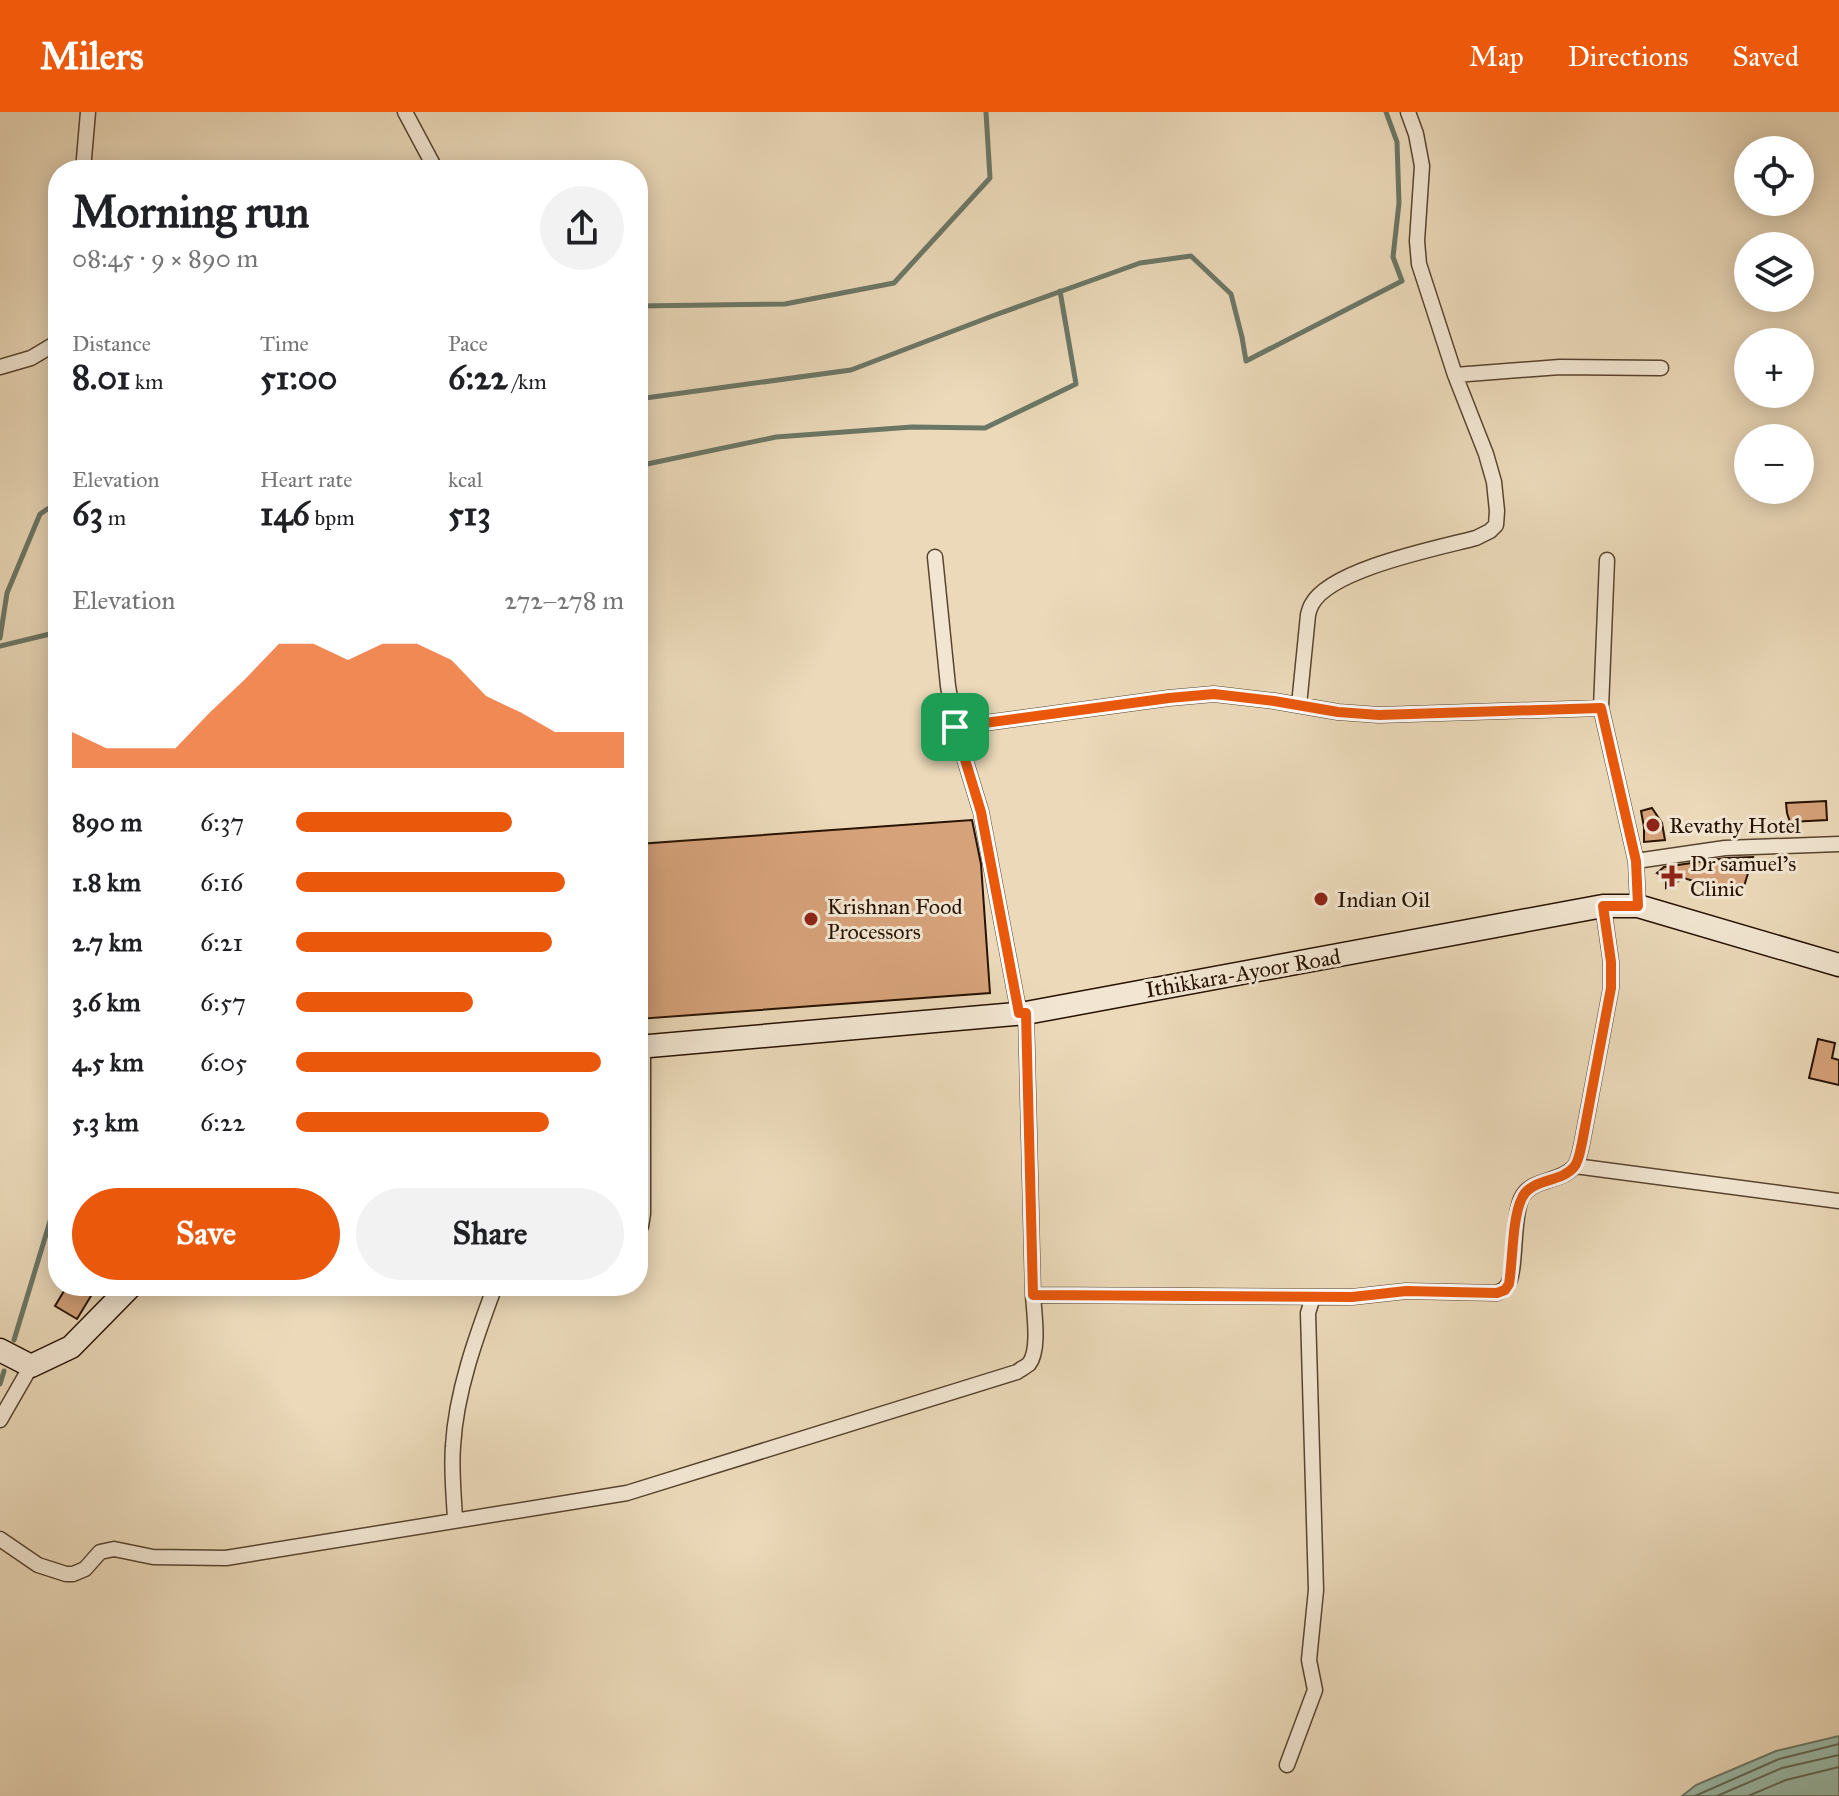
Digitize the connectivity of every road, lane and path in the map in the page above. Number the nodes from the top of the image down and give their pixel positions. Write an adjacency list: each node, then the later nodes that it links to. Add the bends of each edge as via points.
1 (88, 112): 4 (street)
2 (405, 112): 5 (street)
3 (1408, 112): 9 (street, via 1422,166 1419,264)
4 (84, 160)
5 (431, 160)
6 (48, 348): 7 (street)
7 (0, 367)
8 (1661, 368): 9 (street, via 1560,367)
9 (1455, 375): 12 (street, via 1494,482 1496,525 1476,538 1361,570 1312,602)
10 (935, 557): 14 (street)
11 (1607, 560): 13 (street)
12 (1299, 705): 13 (street, via 1379,715); 14 (street, via 1214,694)
13 (1601, 708): 16 (street)
14 (955, 727): 20 (street, via 981,812)
15 (1839, 844): 16 (street, via 1725,848)
16 (1636, 861): 18 (street)
17 (1603, 906): 18 (main road, Ithikkara-Ayoor Road); 20 (main road, Ithikkara-Ayoor Road); 22 (street, via 1611,988)
18 (1638, 906): 19 (main road, Ithikkara-Ayoor Road)
19 (1839, 965)
20 (1022, 1013): 21 (main road, Ithikkara-Ayoor Road); 24 (street)
21 (648, 1045)
22 (1575, 1166): 23 (street); 27 (street, via 1522,1196 1505,1290)
23 (1839, 1201)
24 (1033, 1295): 27 (street); 31 (street, via 1034,1354 1017,1372 627,1493)
25 (121, 1296): 29 (main road, via 71,1347)
26 (492, 1296): 31 (street, via 459,1402 453,1445)
27 (1313, 1297): 33 (street, via 1308,1313 1316,1590 1309,1660 1315,1690)
28 (0, 1350): 29 (main road)
29 (31, 1366): 30 (street)
30 (0, 1420)
31 (455, 1520): 32 (street, via 226,1558 153,1557 114,1549 100,1552 73,1574 38,1565)
32 (0, 1539)
33 (1287, 1765)

